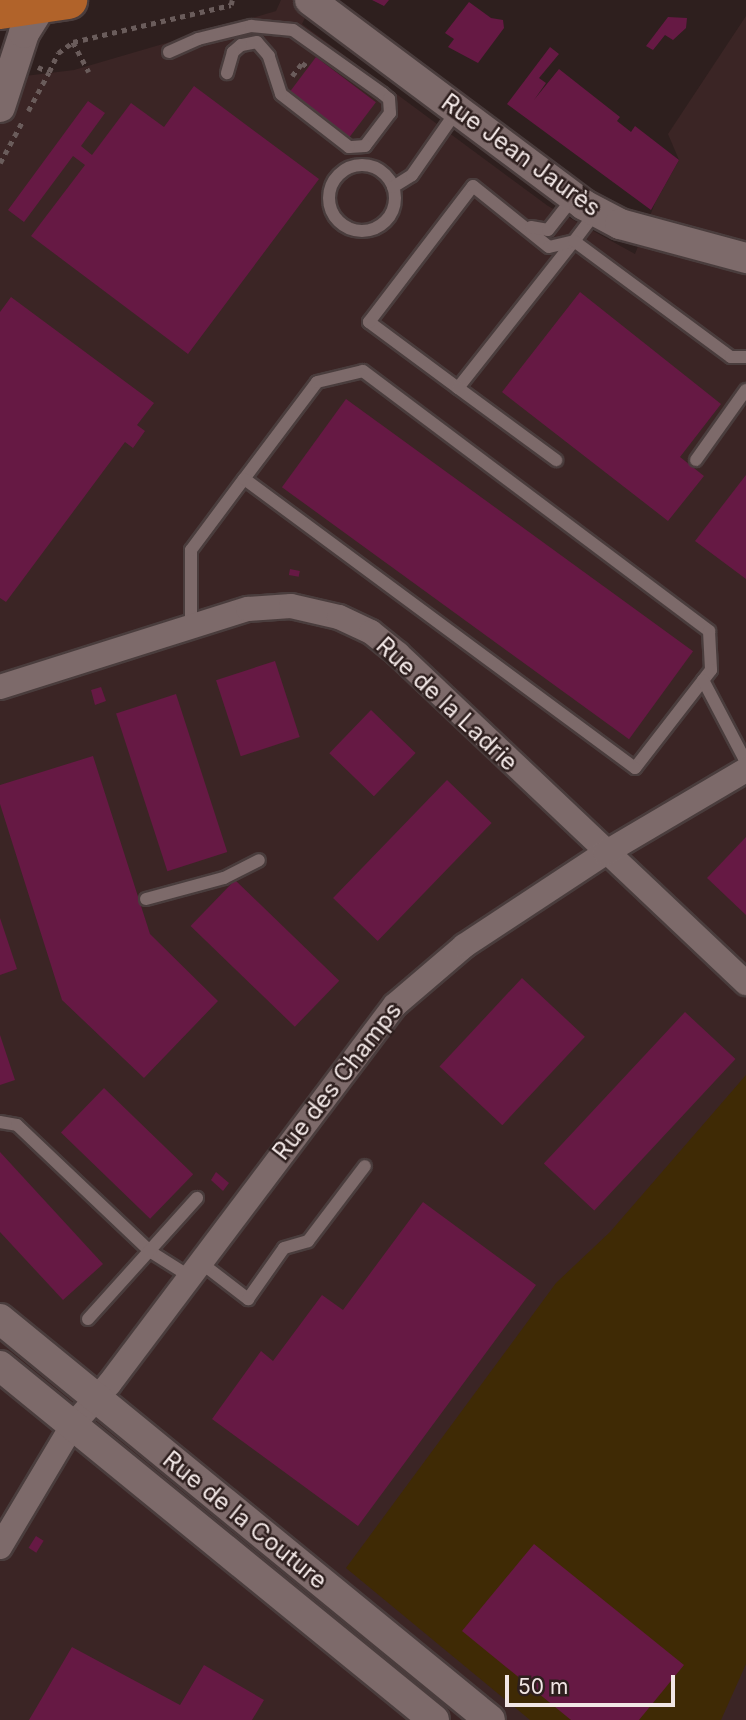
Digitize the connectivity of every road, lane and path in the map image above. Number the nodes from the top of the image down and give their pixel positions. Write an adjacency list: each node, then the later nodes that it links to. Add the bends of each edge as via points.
1 (232, 0): 6 (path, via 231,5)
2 (310, 0): 8 (street, Rue Jean Jaurès)
3 (330, 0): 8 (street, Rue Jean Jaurès)
4 (54, 3): 5 (main road); 12 (street, via 24,33)
5 (0, 10)
6 (73, 42): 9 (path, via 58,53 49,72); 10 (path)
7 (169, 52): 11 (lane, via 198,39 251,26 293,30 389,99 390,113 365,146 349,147 281,94 269,56 257,42 233,52)
8 (387, 55): 13 (street, Rue Jean Jaurès)
9 (30, 64)
10 (89, 72)
11 (227, 73)
12 (0, 107)
13 (458, 109): 14 (lane, via 412,175); 15 (street, Rue Jean Jaurès)
14 (393, 187): 14 (lane, via 373,166 351,166 330,185 328,202 337,221 356,231 375,229 391,214)
15 (584, 205): 16 (lane, via 542,232); 17 (lane); 18 (street, Rue Jean Jaurès, via 632,227)
16 (524, 224): 17 (lane, via 550,247); 20 (lane, via 473,186 369,322)
17 (574, 241): 19 (lane, via 731,357); 20 (lane)
18 (746, 258)
19 (746, 357)
20 (458, 388): 22 (lane)
21 (746, 390): 23 (lane)
22 (556, 460)
23 (696, 460)
24 (244, 479): 25 (lane, via 191,551); 26 (lane, via 635,768); 26 (lane, via 317,382 363,371 709,631 710,670)
25 (191, 626): 27 (street, Rue de la Ladrie); 30 (street, Rue de la Ladrie, via 270,605 315,611 363,628 398,654)
26 (703, 680): 28 (lane)
27 (0, 687)
28 (746, 762)
29 (746, 770): 30 (street, Rue des Champs)
30 (605, 853): 33 (street, Rue de la Ladrie); 38 (street, Rue des Champs, via 447,958 394,1005)
31 (259, 860): 32 (lane, via 223,878)
32 (146, 899)
33 (746, 982)
34 (0, 1122): 37 (lane, via 17,1125)
35 (365, 1166): 38 (lane, via 308,1241 284,1248 248,1299)
36 (197, 1198): 37 (lane)
37 (151, 1252): 38 (lane); 40 (lane)
38 (195, 1269): 42 (street, Rue des Champs)
39 (0, 1319): 42 (street, Rue de la Couture)
40 (88, 1319)
41 (0, 1366): 43 (street, Rue de la Couture)
42 (96, 1400): 43 (street, Rue des Champs); 46 (street, Rue de la Couture)
43 (72, 1426): 44 (street, Rue des Champs); 45 (street, Rue de la Couture)
44 (0, 1547)
45 (434, 1720)
46 (490, 1720)

